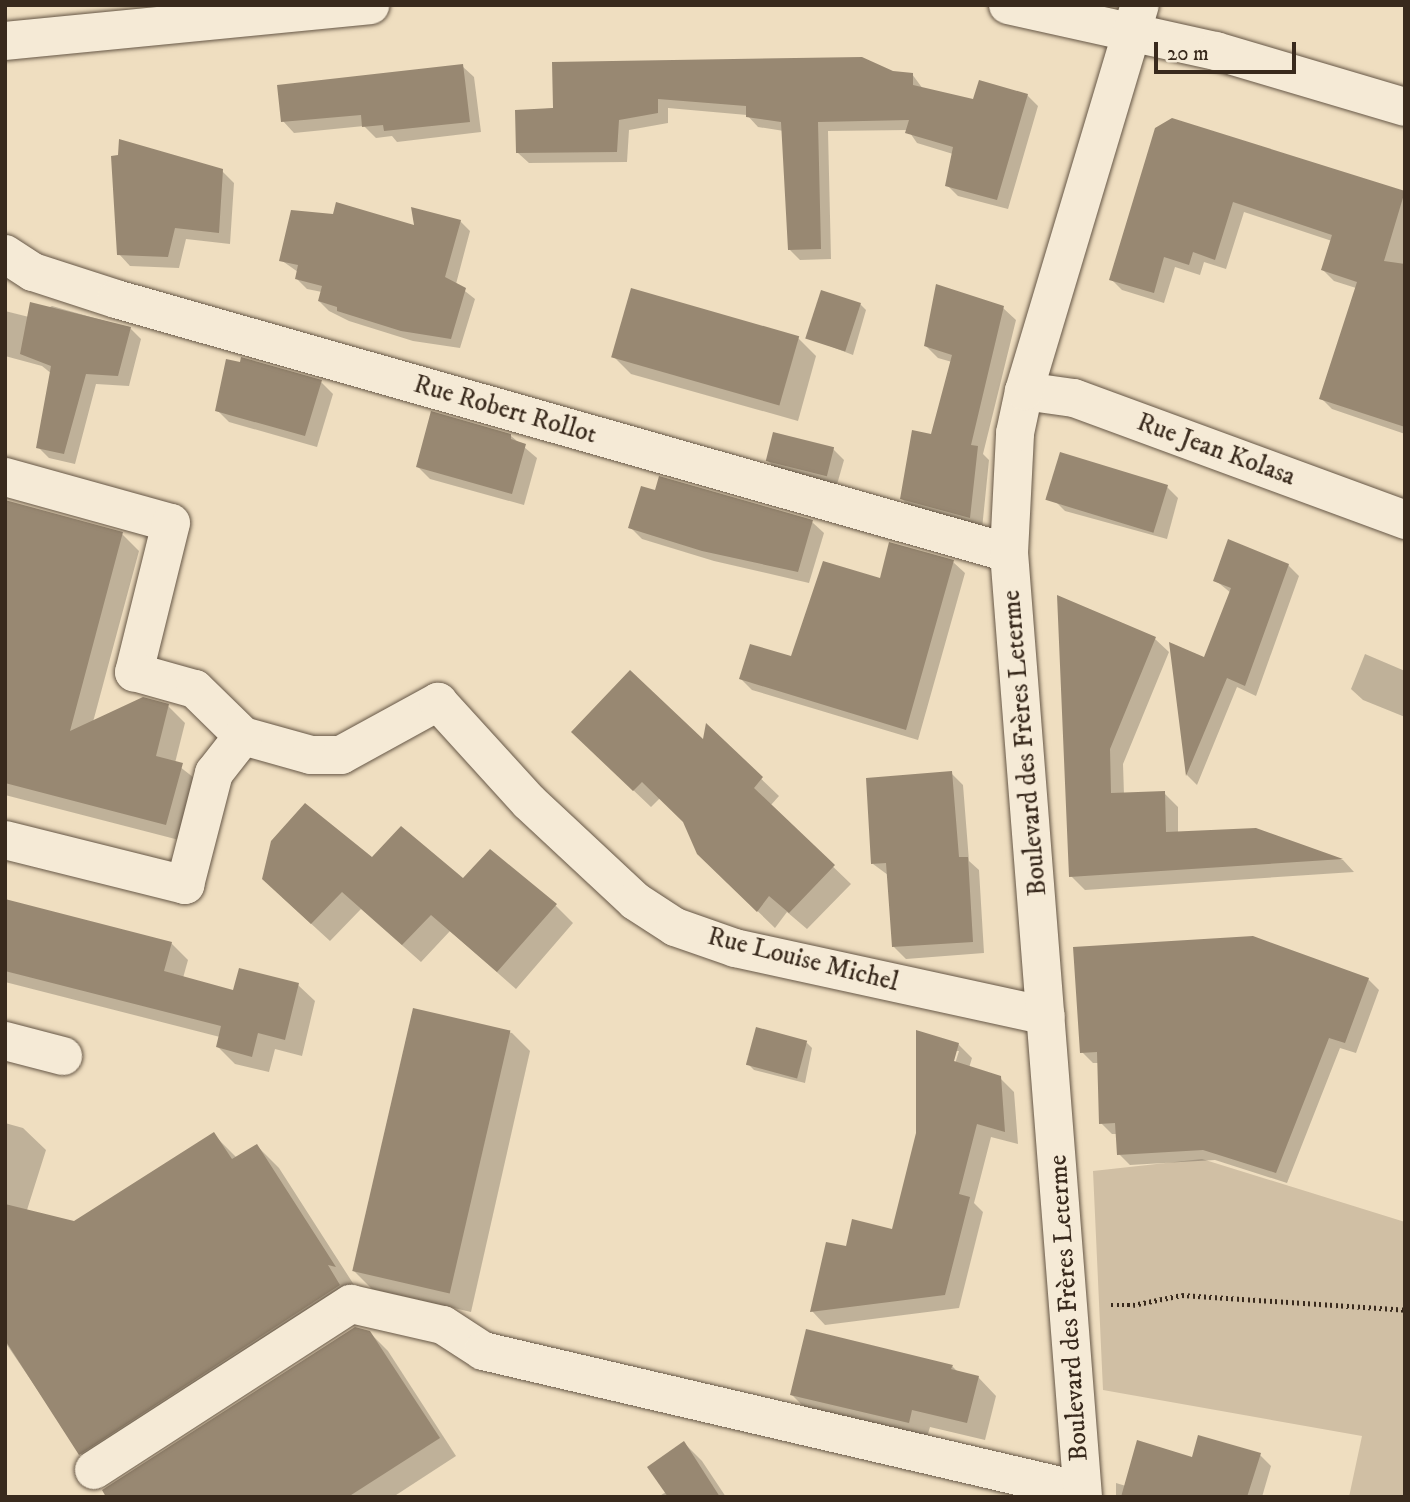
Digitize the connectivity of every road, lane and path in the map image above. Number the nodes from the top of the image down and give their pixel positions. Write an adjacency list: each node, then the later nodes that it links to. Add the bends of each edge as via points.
1 (370, 5): 3 (street)
2 (1008, 5): 4 (street)
3 (240, 11): 5 (street)
4 (1136, 19): 6 (street); 8 (street, Boulevard des Frères Leterme)
5 (5, 41)
6 (1405, 107)
7 (5, 254): 11 (street, Rue Robert Rollot, via 33,272 116,299)
8 (1024, 391): 10 (street, Rue Jean Kolasa, via 1074,398); 11 (street, Boulevard des Frères Leterme, via 1015,433)
9 (5, 477): 12 (street, via 172,523 134,672 195,689)
10 (1405, 520)
11 (1009, 553): 14 (street, Boulevard des Frères Leterme)
12 (243, 736): 13 (street, via 215,773 185,885); 14 (street, Rue Louise Michel, via 311,755 341,755 438,702 539,811 635,901 676,926 735,948)
13 (5, 840)
14 (1046, 1016): 17 (street, Boulevard des Frères Leterme)
15 (5, 1041): 16 (street)
16 (63, 1056)
17 (1068, 1304): 18 (path, via 1133,1306 1182,1295); 20 (street, Boulevard des Frères Leterme)
18 (1405, 1310)
19 (94, 1470): 20 (street, via 351,1304 443,1325 483,1351)
20 (1083, 1494)

